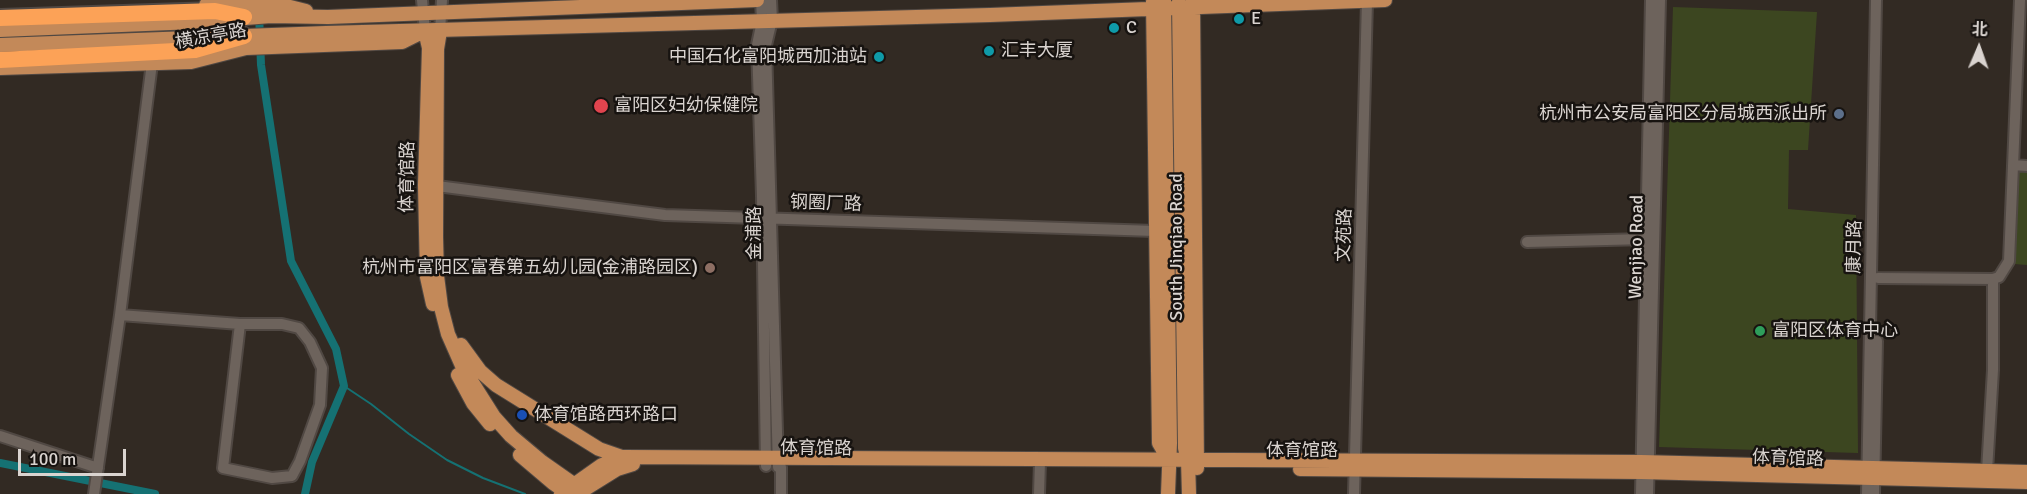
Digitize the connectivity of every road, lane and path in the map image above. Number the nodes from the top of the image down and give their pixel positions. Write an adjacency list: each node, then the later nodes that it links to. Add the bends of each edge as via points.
1 (759, 0): 14 (main road, 横凉亭路); 18 (street, 金浦路)
2 (771, 0): 18 (street, 金浦路)
3 (1385, 0): 9 (main road)
4 (1651, 0): 32 (street, Wenjiao Road)
5 (1660, 0): 51 (street, Wenjiao Road)
6 (1876, 0): 54 (street, 康月路)
7 (1883, 0): 36 (street, 康月路)
8 (2020, 0): 27 (street)
9 (1367, 1): 11 (main road); 49 (street, 文苑路)
10 (1179, 4): 11 (main road); 12 (main road); 35 (main road, South Jinqiao Road)
11 (1193, 4): 34 (main road, South Jinqiao Road)
12 (1158, 5): 18 (main road); 31 (main road, South Jinqiao Road); 40 (main road, South Jinqiao Road)
13 (422, 7): 14 (main road, 横凉亭路); 15 (main road, 横凉亭路, via 328,17 273,9); 20 (street)
14 (442, 7): 21 (street)
15 (244, 10): 16 (main road, 横凉亭路); 17 (highway); 19 (main road, 横凉亭路, via 194,22)
16 (0, 13)
17 (0, 18)
18 (767, 20): 21 (main road); 30 (street, 金浦路, via 757,45)
19 (0, 30)
20 (425, 31): 21 (main road); 22 (main road, 横凉亭路, via 402,42); 29 (main road, 体育馆路, via 429,48)
21 (440, 31): 29 (main road, 体育馆路)
22 (245, 42): 23 (main road, 横凉亭路); 24 (highway)
23 (0, 45)
24 (151, 58): 25 (highway); 26 (main road, 横凉亭路); 41 (street)
25 (0, 60)
26 (0, 68)
27 (2013, 165): 28 (street); 37 (street, via 2009,261 2000,277)
28 (2027, 166)
29 (431, 186): 30 (street, 钢圈厂路, via 665,215); 39 (main road, 体育馆路); 56 (main road, 体育馆路, via 427,277 446,349 473,403 503,440 526,461)
30 (766, 218): 31 (street, 钢圈厂路); 45 (street, 金浦路)
31 (1155, 231): 38 (main road, South Jinqiao Road)
32 (1646, 239): 33 (street); 51 (street, Wenjiao Road)
33 (1527, 242)
34 (1195, 250): 35 (main road); 48 (main road, South Jinqiao Road)
35 (1183, 268): 48 (main road, South Jinqiao Road, via 1185,448)
36 (1878, 278): 37 (street); 54 (street, 康月路)
37 (1993, 279): 52 (street)
38 (1157, 290): 40 (main road); 47 (main road, South Jinqiao Road, via 1159,443)
39 (441, 308): 44 (main road, 体育馆路, via 467,356 496,385 599,449); 56 (main road, 体育馆路, via 463,368 494,417)
40 (1167, 310): 47 (main road, South Jinqiao Road)
41 (120, 315): 42 (street); 50 (street)
42 (240, 324): 42 (street, via 299,328 322,368 320,405 292,476 272,478 223,468)
43 (0, 436): 50 (street)
44 (627, 461): 45 (main road, 体育馆路); 56 (main road, 体育馆路, via 602,465)
45 (773, 463): 46 (main road, 体育馆路); 58 (street, 金浦路)
46 (1040, 465): 47 (main road, 体育馆路); 59 (street)
47 (1169, 465): 48 (main road, 体育馆路); 60 (main road, South Jinqiao Road)
48 (1193, 465): 49 (main road, 体育馆路); 61 (main road, South Jinqiao Road); 62 (main road, South Jinqiao Road)
49 (1355, 465): 51 (main road, 体育馆路); 63 (street, 文苑路)
50 (98, 468): 57 (street)
51 (1645, 468): 54 (main road, 体育馆路); 64 (street, Wenjiao Road); 65 (street, Wenjiao Road)
52 (1987, 471): 53 (main road, 体育馆路); 54 (main road, 体育馆路)
53 (2027, 472)
54 (1871, 474): 55 (main road, 体育馆路); 66 (street, 康月路); 67 (street, 康月路)
55 (2027, 482)
56 (574, 492)
57 (94, 494)
58 (781, 494)
59 (1039, 494)
60 (1168, 494)
61 (1189, 494)
62 (1197, 494)
63 (1354, 494)
64 (1641, 494)
65 (1648, 494)
66 (1867, 494)
67 (1874, 494)

